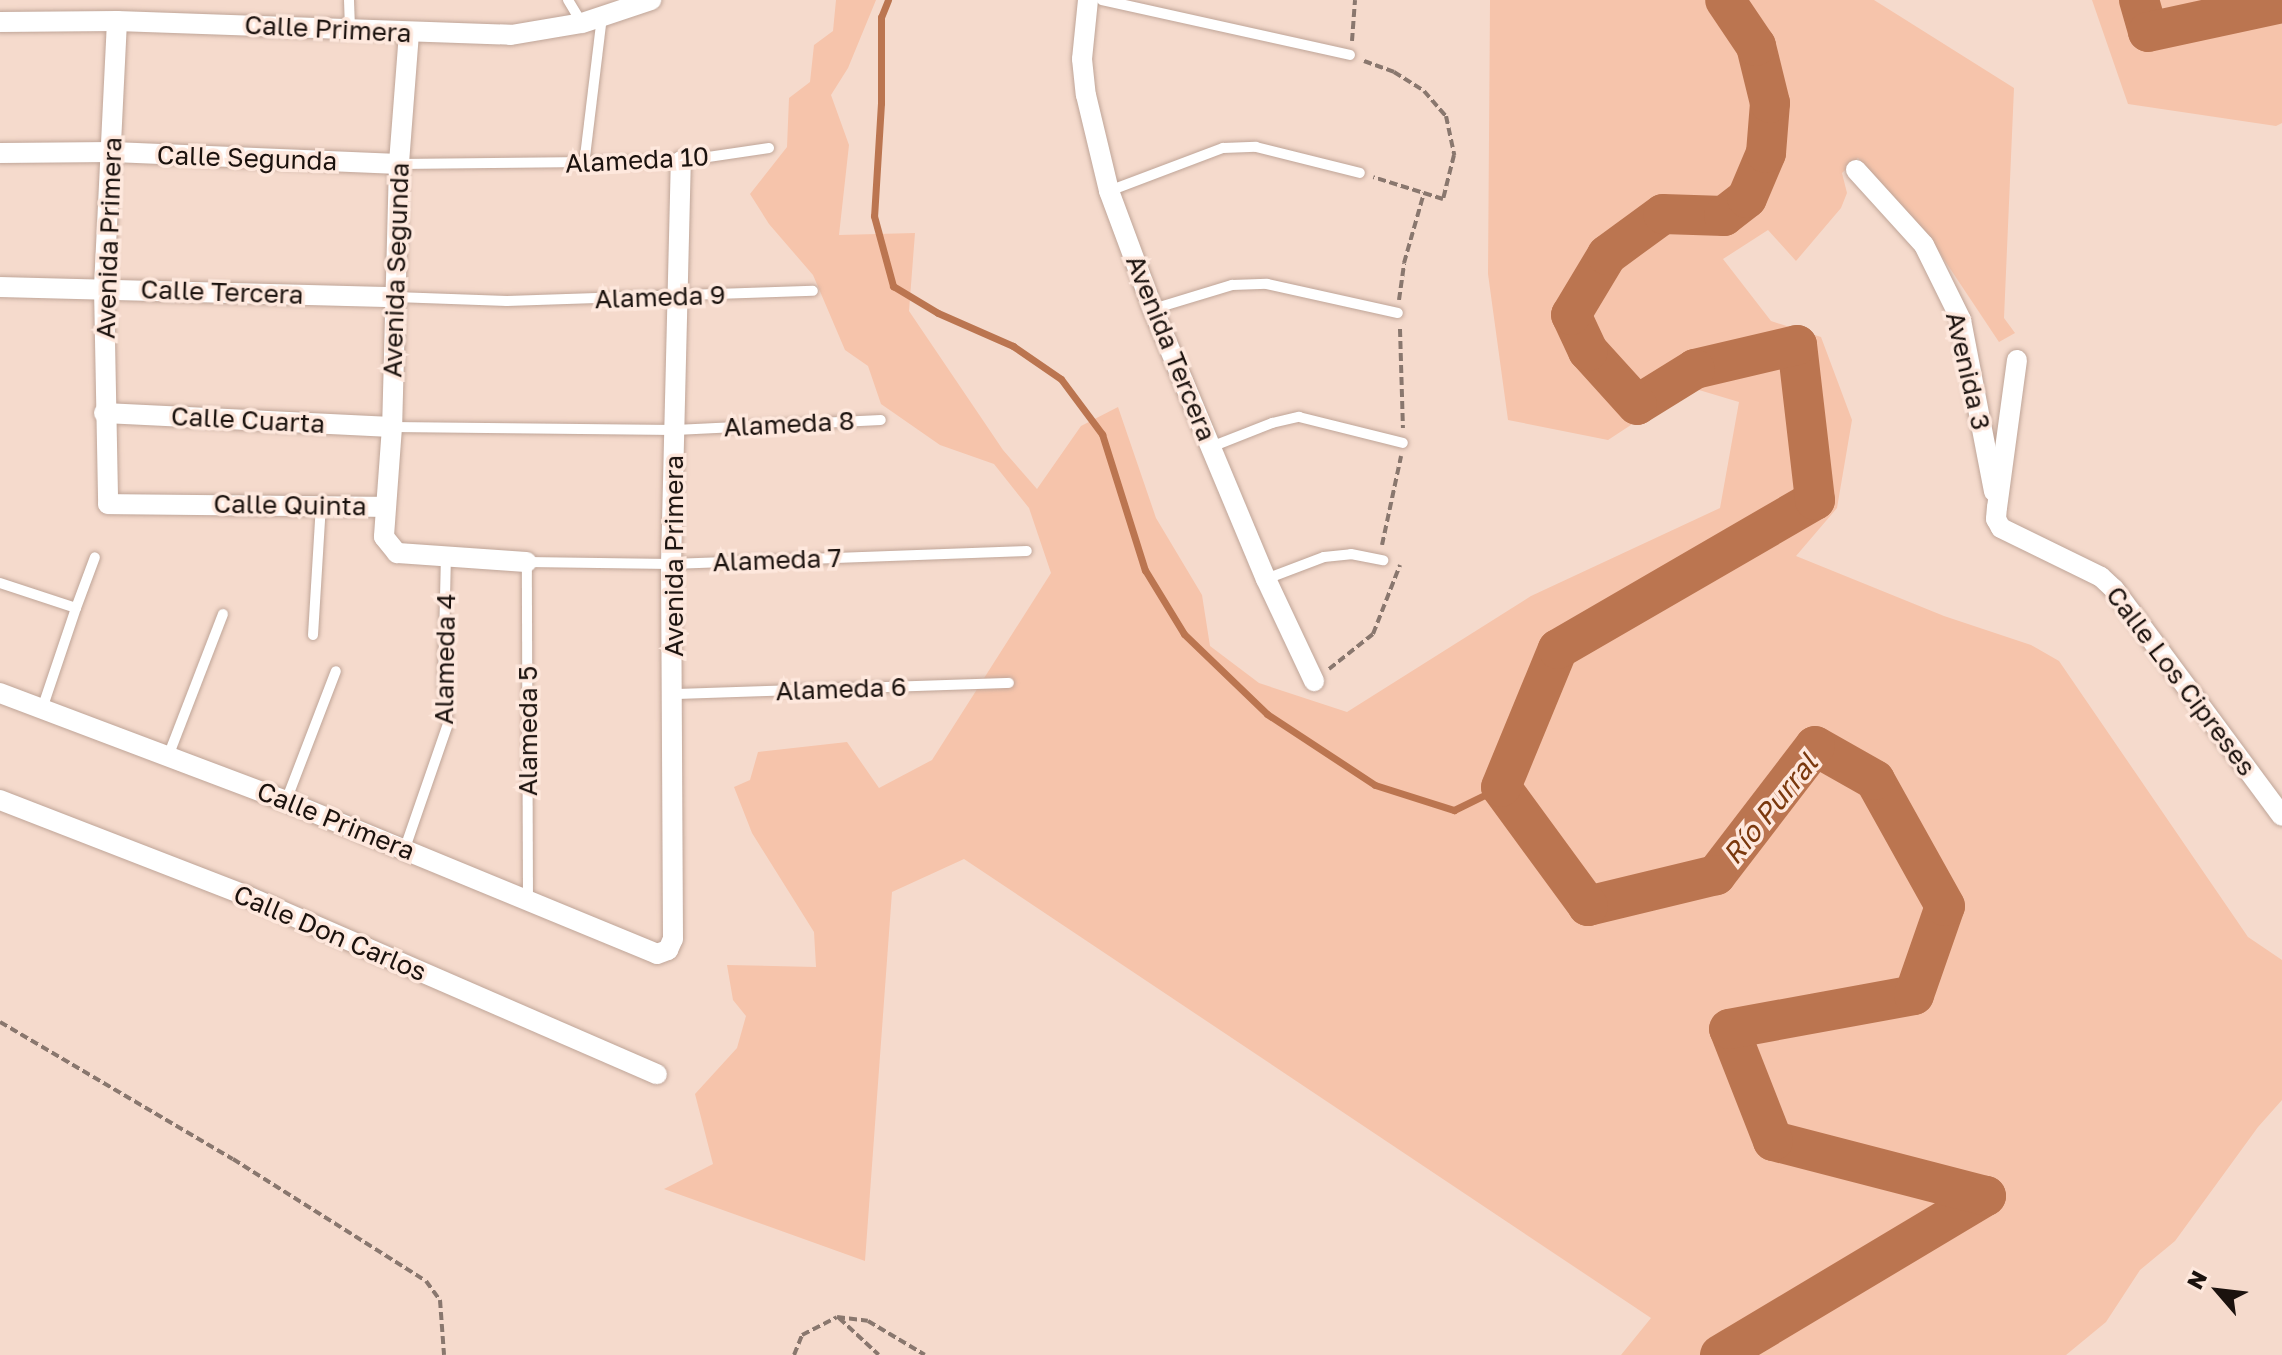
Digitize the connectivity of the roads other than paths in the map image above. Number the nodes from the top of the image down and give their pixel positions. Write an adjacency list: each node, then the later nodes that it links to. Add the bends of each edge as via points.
1 (349, 0): 9 (lane)
2 (568, 0): 6 (lane)
3 (651, 0): 6 (street, Calle Primera)
4 (1088, 0): 20 (street, Avenida Tercera, via 1082,59)
5 (1102, 0): 11 (lane)
6 (592, 20): 10 (street, Calle Primera, via 511,35); 17 (lane)
7 (117, 21): 8 (street, Calle Primera); 9 (street, Calle Primera); 13 (street, Avenida Primera)
8 (0, 22)
9 (350, 29): 10 (street, Calle Primera)
10 (409, 33): 16 (street, Avenida Segunda)
11 (1350, 55)
12 (769, 148): 15 (lane, Alameda 10)
13 (113, 152): 14 (street, Calle Segunda); 16 (street, Calle Segunda); 22 (street, Avenida Primera)
14 (0, 153)
15 (681, 161): 17 (lane, Alameda 10); 25 (street, Avenida Primera)
16 (399, 164): 17 (lane, Alameda 10); 24 (street, Avenida Segunda)
17 (584, 165)
18 (1856, 170): 38 (street, Avenida 3, via 1924,245 1961,320)
19 (1360, 173): 20 (lane, via 1256,147 1223,148)
20 (1109, 191): 26 (street, Avenida Tercera)
21 (0, 287): 22 (street, Calle Tercera)
22 (104, 288): 24 (street, Calle Tercera); 29 (street, Avenida Primera)
23 (813, 291): 25 (lane, Alameda 9)
24 (395, 297): 25 (lane, Alameda 9); 31 (street, Avenida Segunda)
25 (677, 297): 32 (street, Avenida Primera)
26 (1153, 309): 27 (lane, via 1232,285 1267,284); 34 (street, Avenida Tercera)
27 (1398, 313)
28 (2017, 360): 38 (street)
29 (104, 413): 31 (street, Calle Cuarta); 35 (street, Avenida Primera)
30 (881, 420): 32 (lane, Alameda 8)
31 (392, 427): 32 (lane, Alameda 8); 37 (street, Avenida Segunda)
32 (675, 430): 44 (street, Avenida Primera)
33 (1403, 443): 34 (lane, via 1299,417)
34 (1211, 447): 45 (street, Avenida Tercera)
35 (108, 504): 36 (street, Calle Quinta)
36 (321, 504): 37 (street, Calle Quinta); 49 (lane)
37 (385, 507): 41 (street, Calle Quinta, via 388,546 397,553)
38 (1997, 507): 59 (street, Calle Los Cipreses, via 2001,528 2101,577 2114,589)
39 (1027, 551): 44 (lane, Alameda 7)
40 (95, 557): 47 (lane)
41 (446, 558): 43 (street, Calle Quinta); 60 (lane, Alameda 4, via 443,686 448,724)
42 (1383, 560): 45 (lane, via 1351,554 1324,557)
43 (527, 562): 44 (lane, Alameda 7); 61 (lane, Alameda 5)
44 (671, 564): 54 (street, Avenida Primera)
45 (1266, 579): 51 (street, Avenida Tercera)
46 (0, 583): 47 (lane)
47 (76, 608): 55 (lane)
48 (223, 614): 56 (lane)
49 (313, 635)
50 (336, 671): 58 (lane)
51 (1314, 681)
52 (1009, 683): 54 (lane, Alameda 6)
53 (0, 693): 55 (street, Calle Primera)
54 (674, 694): 62 (street, Avenida Primera, via 673,939)
55 (42, 709): 56 (street, Calle Primera)
56 (169, 754): 58 (street, Calle Primera)
57 (0, 800): 63 (street, Calle Don Carlos, via 247,896)
58 (286, 801): 60 (street, Calle Primera)
59 (2282, 816)
60 (405, 848): 61 (street, Calle Primera)
61 (528, 901): 62 (street, Calle Primera, via 657,954)
62 (668, 950)
63 (657, 1074)

